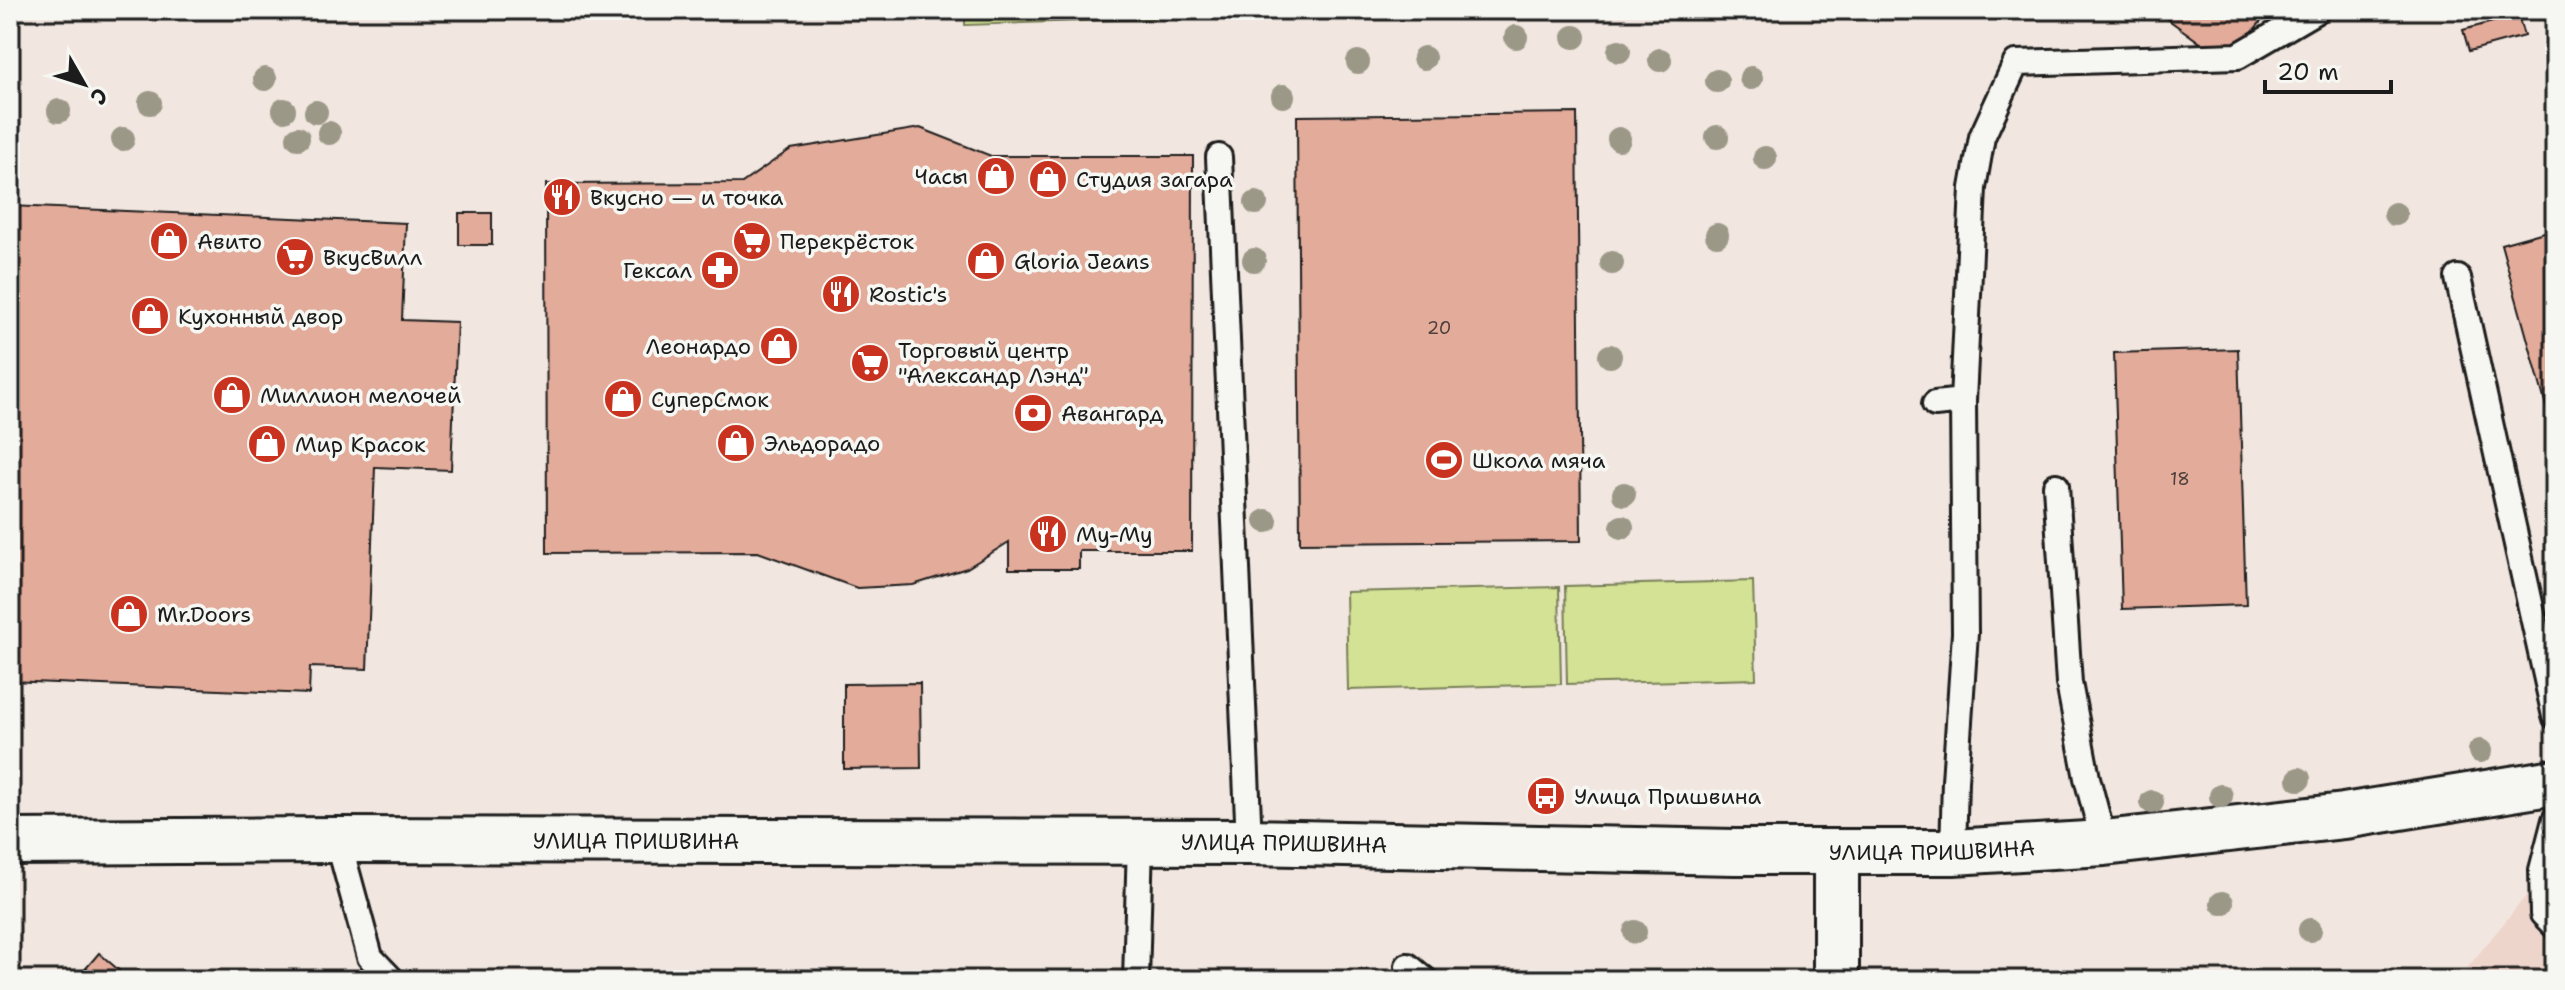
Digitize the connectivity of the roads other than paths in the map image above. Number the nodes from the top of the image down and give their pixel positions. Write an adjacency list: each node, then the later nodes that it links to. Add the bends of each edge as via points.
1 (2317, 10): 4 (lane, via 2238,56 2016,63 1982,137 1973,188)
2 (1219, 157): 13 (lane)
3 (2458, 278): 7 (lane)
4 (1963, 401): 5 (lane); 15 (lane, via 1965,633)
5 (1935, 404)
6 (2056, 486): 14 (lane, via 2069,683)
7 (2555, 716)
8 (2555, 782): 14 (street, УЛИЦА ПРИШВИНА, via 2344,816)
9 (2555, 820): 17 (lane, via 2542,870 2543,914)
10 (338, 840): 11 (street, УЛИЦА ПРИШВИНА); 12 (street, УЛИЦА ПРИШВИНА); 18 (lane, via 370,957)
11 (10, 842)
12 (1140, 842): 13 (street, УЛИЦА ПРИШВИНА); 19 (lane)
13 (1249, 842): 16 (street, УЛИЦА ПРИШВИНА)
14 (2104, 843): 15 (street, УЛИЦА ПРИШВИНА)
15 (1953, 852): 16 (street, УЛИЦА ПРИШВИНА)
16 (1836, 853): 20 (street)
17 (2555, 926)
18 (392, 980)
19 (1136, 980)
20 (1836, 980)

